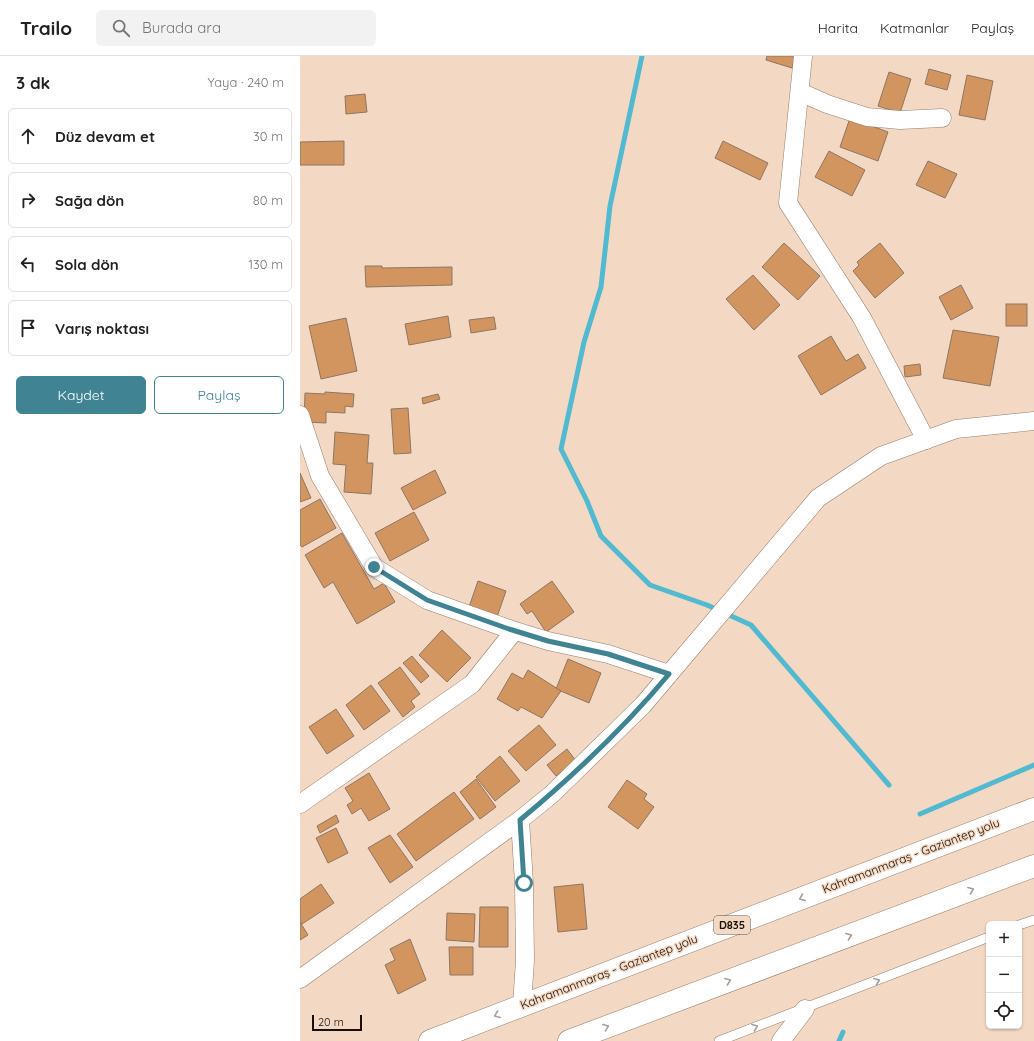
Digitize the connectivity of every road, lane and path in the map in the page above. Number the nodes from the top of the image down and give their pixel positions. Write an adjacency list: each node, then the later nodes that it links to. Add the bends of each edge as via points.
1 (802, 56): 2 (street)
2 (800, 92): 3 (street, via 867,117 900,120); 8 (street, via 788,203 862,318)
3 (942, 118)
4 (1034, 412): 7 (street)
5 (300, 415): 9 (street, via 320,476 374,567 427,600)
6 (1034, 421): 7 (street)
7 (1010, 424): 8 (street, via 956,429)
8 (926, 440): 10 (street, via 881,456 818,498)
9 (509, 629): 10 (street, via 548,641 608,654); 11 (street, via 511,635 472,684)
10 (669, 674): 13 (street, via 643,705 552,794)
11 (300, 804)
12 (1034, 809): 19 (highway, Kahramanmaraş - Gaziantep yolu / D835, one-way to 19)
13 (520, 820): 18 (street); 19 (street, via 525,960)
14 (1034, 866): 22 (highway, one-way to 14)
15 (1034, 920): 16 (lane)
16 (1022, 924)
17 (986, 938): 20 (lane, one-way to 17)
18 (300, 979)
19 (522, 1006): 21 (highway, Kahramanmaraş - Gaziantep yolu / D835, one-way to 21)
20 (805, 1009): 23 (lane, one-way to 20); 24 (street)
21 (430, 1041)
22 (569, 1041)
23 (719, 1041)
24 (781, 1041)

